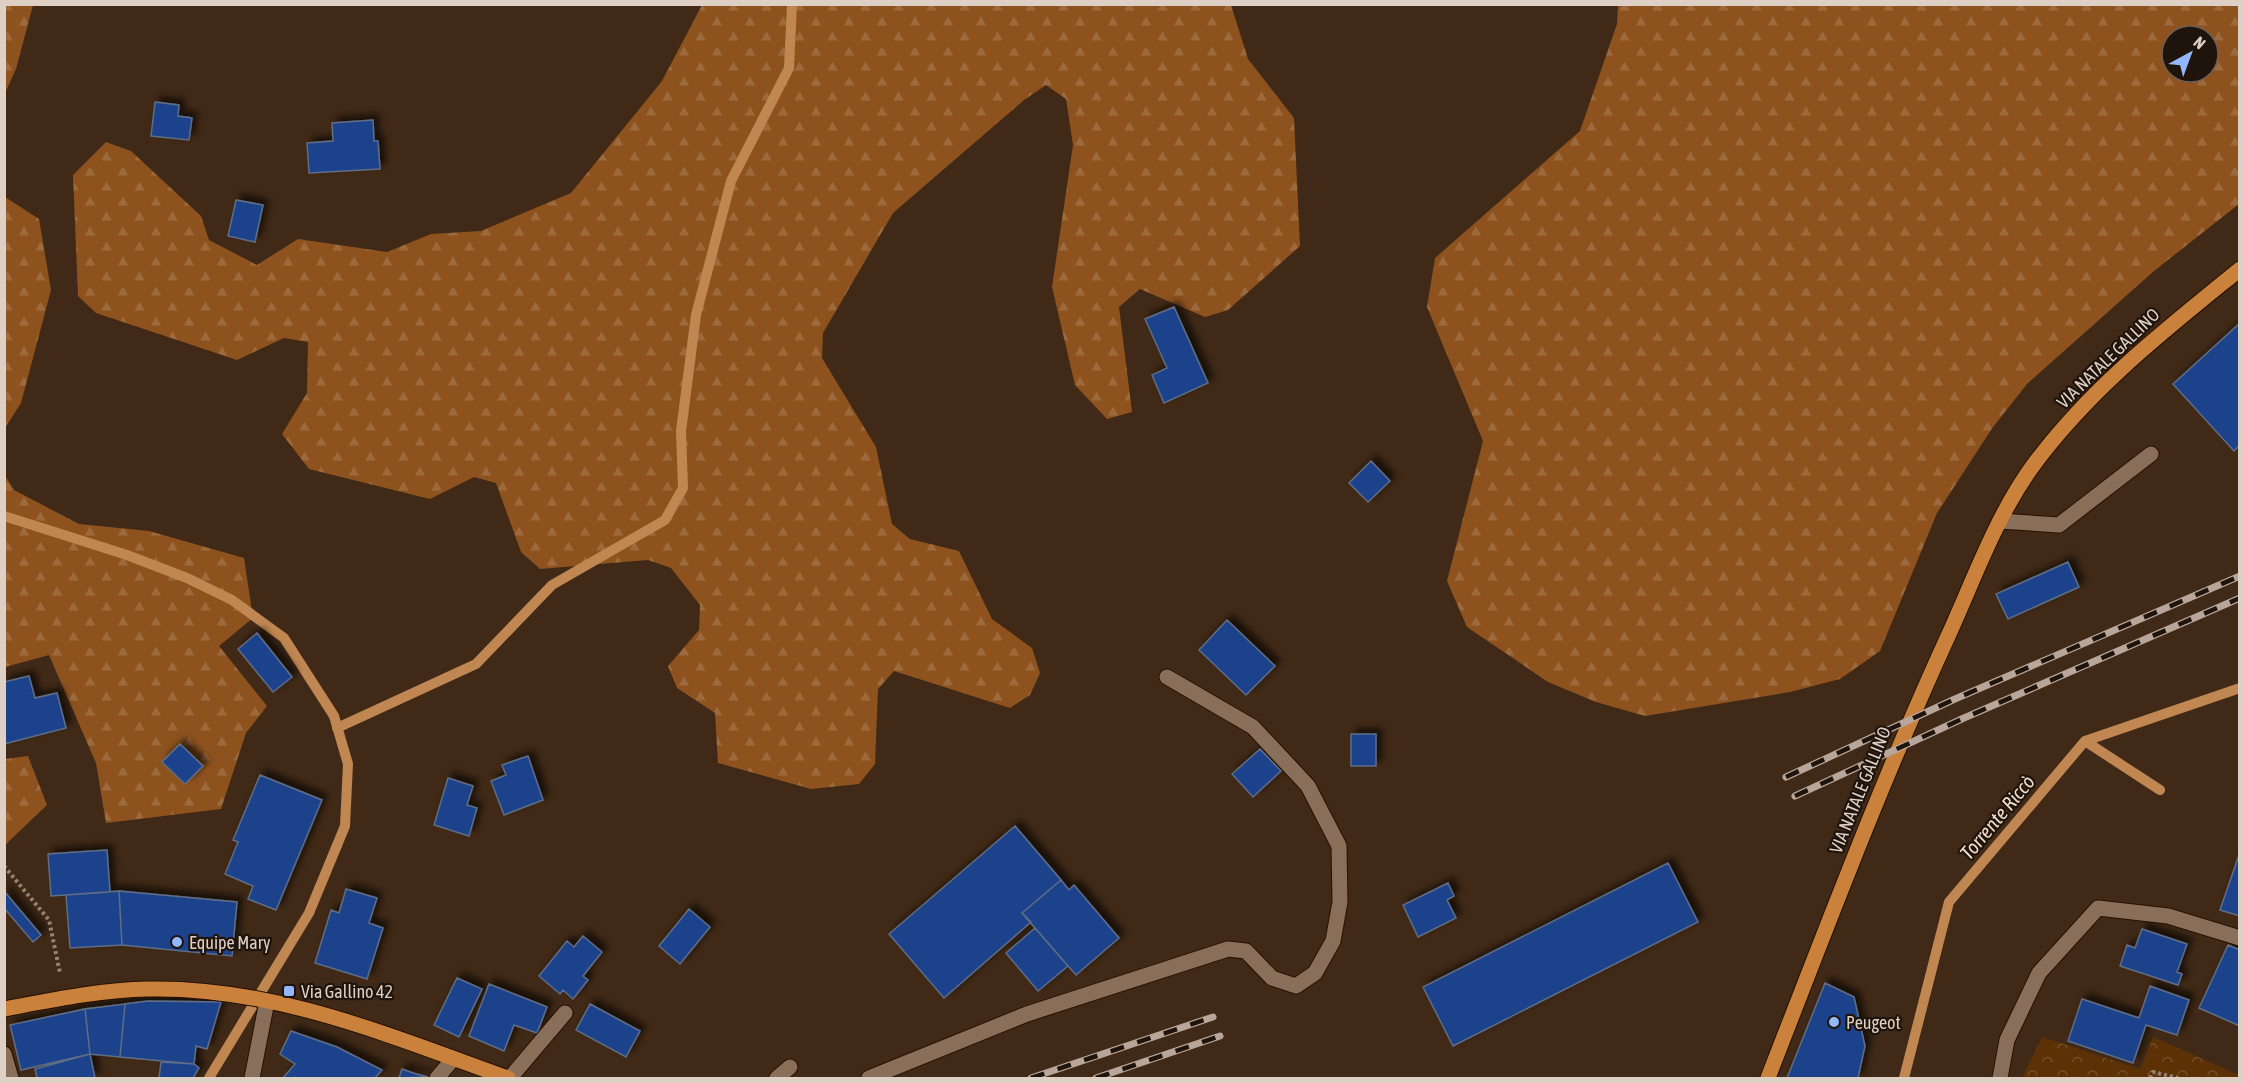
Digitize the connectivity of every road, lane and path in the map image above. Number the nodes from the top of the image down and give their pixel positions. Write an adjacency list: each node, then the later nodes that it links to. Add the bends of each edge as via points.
1 (2240, 269): 3 (main road, VIA NATALE GALLINO, via 2109,378 2031,469)
2 (2151, 454): 3 (street, via 2059,525)
3 (2000, 521): 20 (main road, VIA NATALE GALLINO, via 1889,767)
4 (1167, 677): 19 (street, via 1252,727 1308,786 1339,846 1340,902 1333,941 1315,972 1296,986 1272,978 1246,951 1228,949 1027,1014)
5 (4, 866): 7 (path, via 49,920)
6 (2240, 938): 21 (street, via 2168,916 2098,908 2039,973 2007,1040)
7 (60, 974)
8 (267, 1001): 9 (main road, via 149,989 66,997); 12 (main road, via 353,1024); 15 (street)
9 (4, 1009)
10 (565, 1013): 17 (street)
11 (4, 1054): 14 (street)
12 (453, 1059): 16 (street); 17 (main road)
13 (790, 1067): 18 (street)
14 (11, 1078)
15 (252, 1078)
16 (437, 1078)
17 (505, 1078)
18 (777, 1078)
19 (869, 1078)
20 (1768, 1078)
21 (2000, 1078)
22 (2150, 1078): 23 (path, via 2153,1072)
23 (2178, 1078)

